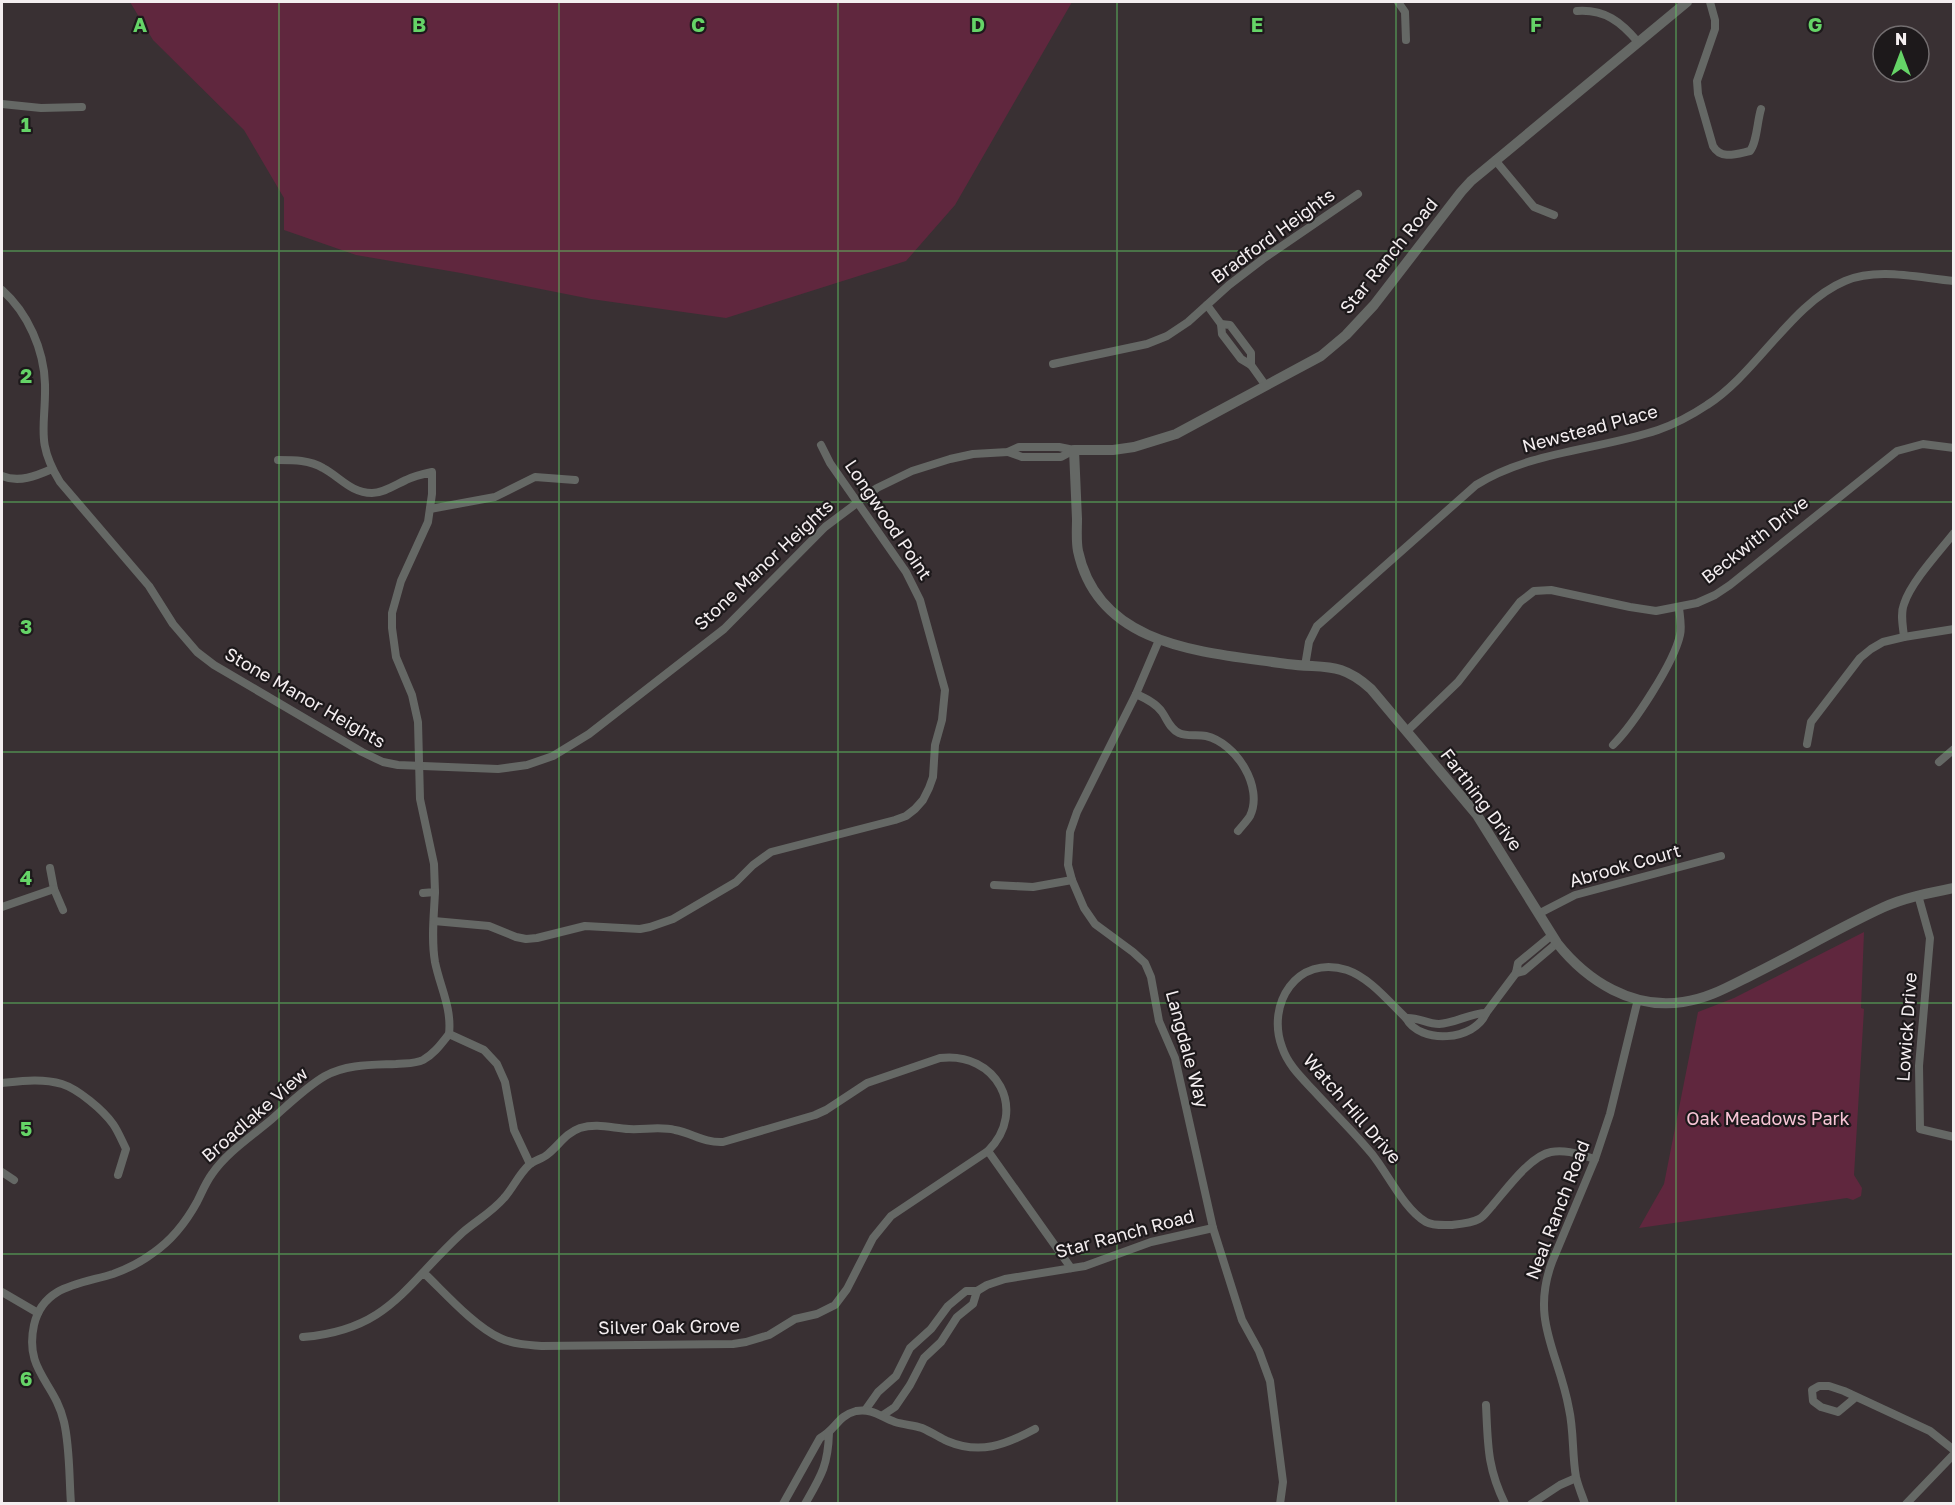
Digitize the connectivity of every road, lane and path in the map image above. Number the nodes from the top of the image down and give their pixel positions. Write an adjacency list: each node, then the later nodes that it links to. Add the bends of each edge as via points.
1 (1398, 2): 5 (street, via 1405,12)
2 (1687, 2): 6 (street, Star Ranch Road)
3 (1710, 2): 9 (street, via 1715,29 1697,81 1717,153 1723,156 1750,151 1755,145)
4 (1577, 11): 6 (street, via 1596,11 1616,19)
5 (1406, 40)
6 (1638, 42): 10 (street, Star Ranch Road)
7 (2, 104): 8 (street)
8 (82, 107)
9 (1761, 109)
10 (1495, 160): 12 (street, via 1534,207); 17 (street, Star Ranch Road, via 1461,192 1360,321 1321,356)
11 (1358, 194): 15 (street, Bradford Heights, via 1263,259)
12 (1554, 215)
13 (1953, 281): 32 (street, Newstead Place, via 1872,274 1848,279 1812,301 1728,389 1688,417 1659,430 1540,458 1495,473 1476,485 1317,626 1309,642)
14 (2, 290): 22 (street, Stone Manor Heights, via 28,324 40,352 45,381 43,439)
15 (1207, 305): 16 (street, Bradford Heights, via 1158,340); 17 (street, Bradford Heights, via 1221,324 1230,325 1251,353 1251,365)
16 (1053, 364)
17 (1266, 386): 20 (street, Star Ranch Road, via 1153,442 1113,450)
18 (821, 446): 25 (street, Longwood Point)
19 (1953, 448): 28 (street, Beckwith Drive, via 1923,444 1897,451 1722,590)
20 (1074, 450): 25 (street, Stone Manor Heights, via 1019,447 932,463 894,479); 31 (street, Farthing Drive, via 1082,565 1111,612 1142,634)
21 (278, 460): 26 (street, via 314,464 359,492 379,493 432,472)
22 (52, 469): 23 (street, via 26,478); 39 (street, Stone Manor Heights, via 143,579 197,652 362,752 383,762)
23 (2, 476)
24 (575, 480): 26 (street, via 535,477 495,497)
25 (856, 502): 39 (street, Stone Manor Heights, via 825,527 724,629 566,749 539,761 506,768); 53 (street, Longwood Point, via 906,572 920,600 945,690 933,777 915,809 895,820 771,852 736,882 651,927 585,926 526,939 489,926)
26 (430, 508): 39 (street, via 424,534 401,580 392,628 396,657 417,715)
27 (1953, 533): 30 (street, via 1904,603)
28 (1679, 608): 34 (street, Beckwith Drive, via 1656,611 1551,590 1534,591 1520,602 1458,682); 36 (street, via 1681,633 1676,651 1627,730)
29 (1953, 629): 30 (street)
30 (1904, 637): 35 (street, via 1883,642 1860,658 1811,722)
31 (1159, 640): 32 (street, Farthing Drive, via 1196,650); 33 (street, Langdale Way)
32 (1305, 666): 34 (street, Farthing Drive, via 1342,669 1358,678)
33 (1136, 694): 40 (street, via 1162,711 1178,733 1206,736 1227,746 1243,764 1250,780 1252,807); 43 (street, Langdale Way, via 1070,832 1068,857)
34 (1407, 731): 52 (street, Farthing Drive, via 1477,816)
35 (1807, 744)
36 (1613, 745)
37 (1953, 749): 38 (street)
38 (1939, 762)
39 (420, 766): 47 (street, via 420,799 434,864)
40 (1238, 831)
41 (1721, 856): 52 (street, Abrook Court, via 1575,895)
42 (50, 868): 46 (street)
43 (1072, 880): 44 (street, via 1033,887); 65 (street, Langdale Way, via 1095,924 1133,952 1151,977 1159,1021 1175,1058)
44 (994, 885)
45 (1953, 888): 49 (street, Farthing Drive)
46 (54, 889): 50 (street); 51 (street)
47 (435, 892): 48 (street); 53 (street)
48 (423, 893)
49 (1918, 895): 55 (street, Farthing Drive, via 1885,907 1701,999 1660,1003); 58 (street, Lowick Drive, via 1930,938 1919,1066 1920,1129)
50 (2, 907)
51 (63, 910)
52 (1540, 914): 54 (street, Farthing Drive)
53 (434, 921): 56 (street, via 435,957 446,998)
54 (1555, 939): 55 (street, Farthing Drive, via 1572,963 1591,978); 60 (street, Watch Hill Drive, via 1518,963 1516,973 1483,1020 1471,1029 1446,1035 1421,1033 1362,978 1346,970 1329,968 1310,970 1296,979 1284,994 1277,1029 1290,1065 1372,1154 1412,1210 1427,1222 1462,1224 1480,1219 1537,1157 1569,1151)
55 (1638, 999): 60 (street, Neal Ranch Road)
56 (448, 1034): 61 (street, via 484,1050 496,1065 505,1082 514,1130); 70 (street, Broadlake View, via 422,1061 340,1069 318,1080 221,1162 187,1219 163,1246 124,1269 75,1282 54,1295)
57 (2, 1083): 63 (street, via 31,1080 63,1084 100,1110 126,1149)
58 (1953, 1137)
59 (988, 1152): 61 (street, Silver Oak Grove, via 1006,1121 1003,1092 982,1066 949,1057 867,1083 826,1110 734,1140 712,1143 675,1129 596,1125 576,1129); 66 (street); 67 (street, Silver Oak Grove, via 891,1216 873,1238 835,1305 746,1342 542,1346 515,1343 483,1328)
60 (1595, 1159): 81 (street, Neal Ranch Road, via 1546,1278 1544,1296 1547,1336 1570,1410)
61 (530, 1164): 67 (street, Silver Oak Grove, via 504,1197)
62 (2, 1172): 64 (street)
63 (118, 1175)
64 (14, 1180)
65 (1213, 1228): 66 (street, Star Ranch Road, via 1151,1242); 85 (street, Langdale Way, via 1242,1320 1270,1382 1283,1482)
66 (1071, 1268): 68 (street, Star Ranch Road, via 1005,1279)
67 (424, 1273): 71 (street, Silver Oak Grove, via 392,1305 364,1323 335,1333)
68 (977, 1291): 72 (street, Star Ranch Road, via 966,1291 948,1306 910,1348); 73 (street, via 973,1304 957,1317 941,1342 924,1358)
69 (2, 1292): 70 (street)
70 (38, 1313): 82 (street, via 33,1335 34,1359 56,1397 64,1423)
71 (303, 1337)
72 (896, 1376): 73 (street); 76 (street, Star Ranch Road)
73 (910, 1385): 77 (street, via 895,1407)
74 (1856, 1397): 74 (street, via 1829,1386 1812,1390 1813,1401 1838,1412); 80 (street, via 1930,1431)
75 (1486, 1405): 86 (street, via 1490,1462)
76 (866, 1409): 77 (street); 79 (street, Star Ranch Road, via 847,1414)
77 (884, 1415): 78 (street, via 973,1448 1008,1443)
78 (1035, 1429)
79 (829, 1433): 83 (street, Star Ranch Road, via 820,1438); 84 (street, via 825,1469)
80 (1953, 1452): 89 (street)
81 (1576, 1478): 87 (street); 88 (street, Neal Ranch Road)
82 (71, 1503)
83 (783, 1503)
84 (805, 1503)
85 (1280, 1503)
86 (1505, 1503)
87 (1531, 1503)
88 (1585, 1503)
89 (1906, 1503)

